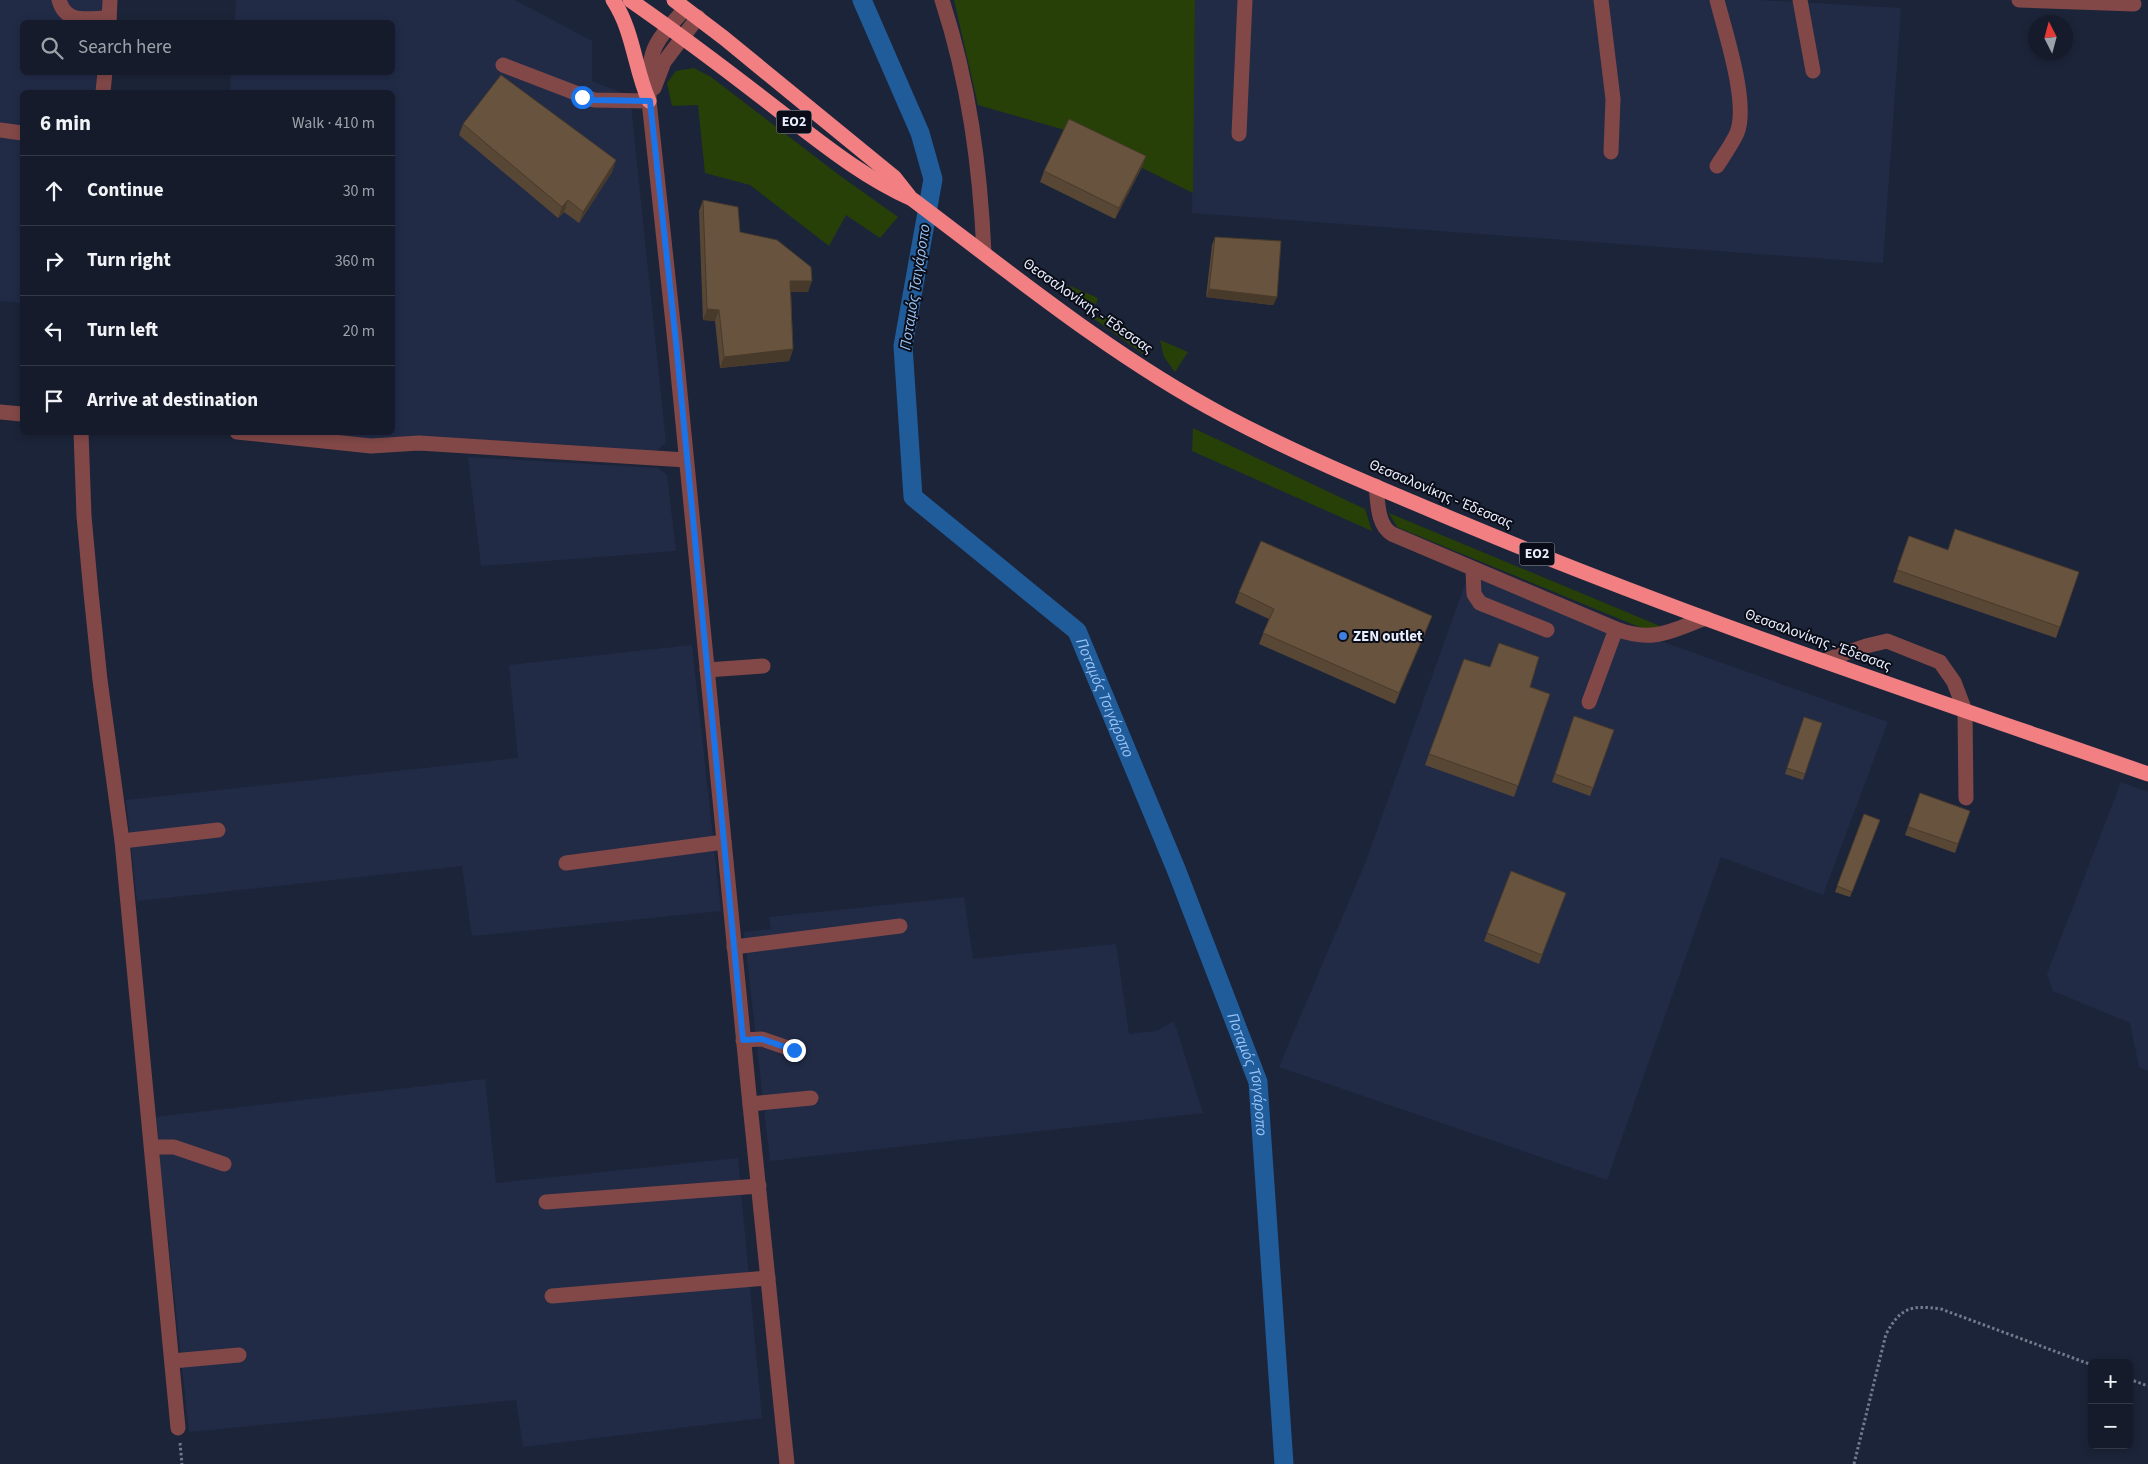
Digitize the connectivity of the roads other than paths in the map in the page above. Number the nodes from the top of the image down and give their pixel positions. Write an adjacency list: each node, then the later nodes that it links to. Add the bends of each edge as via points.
1 (59, 0): 13 (street, via 65,14 73,18)
2 (110, 0): 13 (street)
3 (613, 0): 20 (highway, via 629,30)
4 (630, 0): 14 (highway, Θεσσαλονίκης - Έδεσσας / ΕΟ2)
5 (942, 0): 27 (street, via 975,140)
6 (1245, 0): 23 (street)
7 (1601, 0): 24 (street, via 1613,99)
8 (1717, 0): 25 (street, via 1738,85 1741,116 1738,131)
9 (1800, 0): 17 (street)
10 (2019, 0): 11 (street)
11 (2134, 4)
12 (686, 9): 14 (street); 15 (street); 26 (highway, Θεσσαλονίκης - Έδεσσας / ΕΟ2, via 894,177)
13 (109, 20)
14 (668, 27): 15 (highway, Θεσσαλονίκης - Έδεσσας / ΕΟ2); 20 (street, via 650,56)
15 (682, 36): 20 (street, via 664,62); 26 (highway, Θεσσαλονίκης - Έδεσσας / ΕΟ2, via 851,165 883,186)
16 (503, 65): 20 (street, via 594,100)
17 (1813, 71)
18 (105, 75): 19 (street)
19 (104, 90)
20 (650, 101): 32 (street)
21 (0, 130): 22 (street)
22 (20, 133)
23 (1239, 134)
24 (1611, 152)
25 (1717, 166)
26 (912, 199): 27 (highway, Θεσσαλονίκης - Έδεσσας / ΕΟ2)
27 (984, 253): 33 (highway, Θεσσαλονίκης - Έδεσσας / ΕΟ2, via 1072,319 1165,382 1223,415)
28 (0, 412): 29 (street)
29 (20, 414)
30 (81, 435): 46 (street, via 91,593)
31 (288, 435): 32 (street, via 371,446 419,443)
32 (686, 460): 40 (street)
33 (1376, 486): 34 (street, via 1381,522 1387,531); 35 (highway, Θεσσαλονίκης - Έδεσσας / ΕΟ2, via 1555,562)
34 (1473, 570): 36 (street); 37 (street, via 1474,594 1480,603)
35 (1706, 618): 36 (street, via 1657,636 1638,636); 38 (highway, Θεσσαλονίκης - Έδεσσας / ΕΟ2)
36 (1616, 629): 41 (street)
37 (1547, 630)
38 (1824, 661): 42 (highway, Θεσσαλονίκης - Έδεσσας / ΕΟ2); 42 (street, via 1866,646 1894,642 1940,662 1954,682)
39 (763, 666): 40 (street)
40 (707, 670): 47 (street)
41 (1590, 702)
42 (1965, 711): 43 (highway, Θεσσαλονίκης - Έδεσσας / ΕΟ2); 44 (street)
43 (2148, 774)
44 (1966, 798)
45 (218, 830): 46 (street)
46 (122, 840): 55 (street)
47 (724, 842): 48 (street); 50 (street)
48 (566, 863)
49 (900, 926): 50 (street)
50 (734, 947): 51 (street)
51 (743, 1040): 52 (street, via 762,1039); 54 (street)
52 (794, 1050)
53 (811, 1098): 54 (street)
54 (750, 1104): 57 (street)
55 (152, 1148): 56 (street, via 174,1147); 62 (street)
56 (224, 1164)
57 (758, 1186): 58 (street); 59 (street)
58 (546, 1202)
59 (768, 1278): 60 (street); 64 (street)
60 (552, 1296)
61 (239, 1355): 62 (street)
62 (172, 1361): 63 (street)
63 (178, 1428)
64 (787, 1464)

